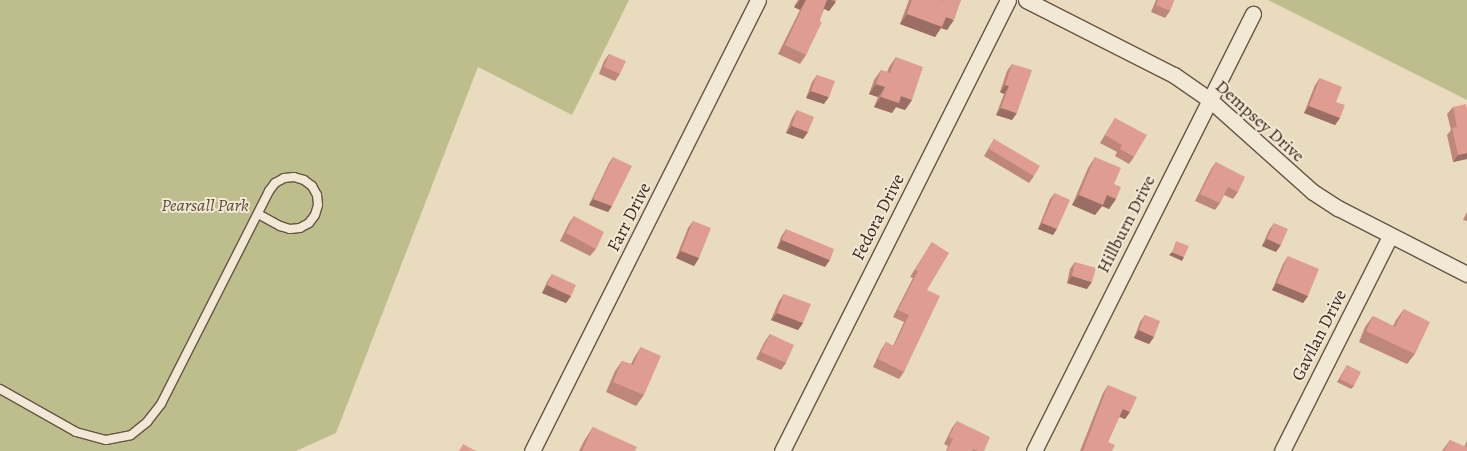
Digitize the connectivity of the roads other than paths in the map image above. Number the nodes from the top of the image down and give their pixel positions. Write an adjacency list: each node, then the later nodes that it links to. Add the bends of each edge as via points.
1 (758, 0): 10 (street, Farr Drive)
2 (1008, 0): 11 (street, Fedora Drive)
3 (1026, 0): 5 (street, Dempsey Drive, via 1174,75)
4 (1253, 14): 5 (street, Hillburn Drive)
5 (1210, 100): 7 (street, Dempsey Drive, via 1299,182); 12 (street, Hillburn Drive)
6 (258, 214): 6 (lane, via 280,226 300,228 315,215 317,195 304,180 284,178 269,191); 9 (lane, via 161,404 131,435 106,440 76,432)
7 (1390, 236): 8 (street, Dempsey Drive); 13 (street, Gavilan Drive)
8 (1467, 274)
9 (0, 389)
10 (532, 451)
11 (782, 451)
12 (1034, 451)
13 (1282, 451)

